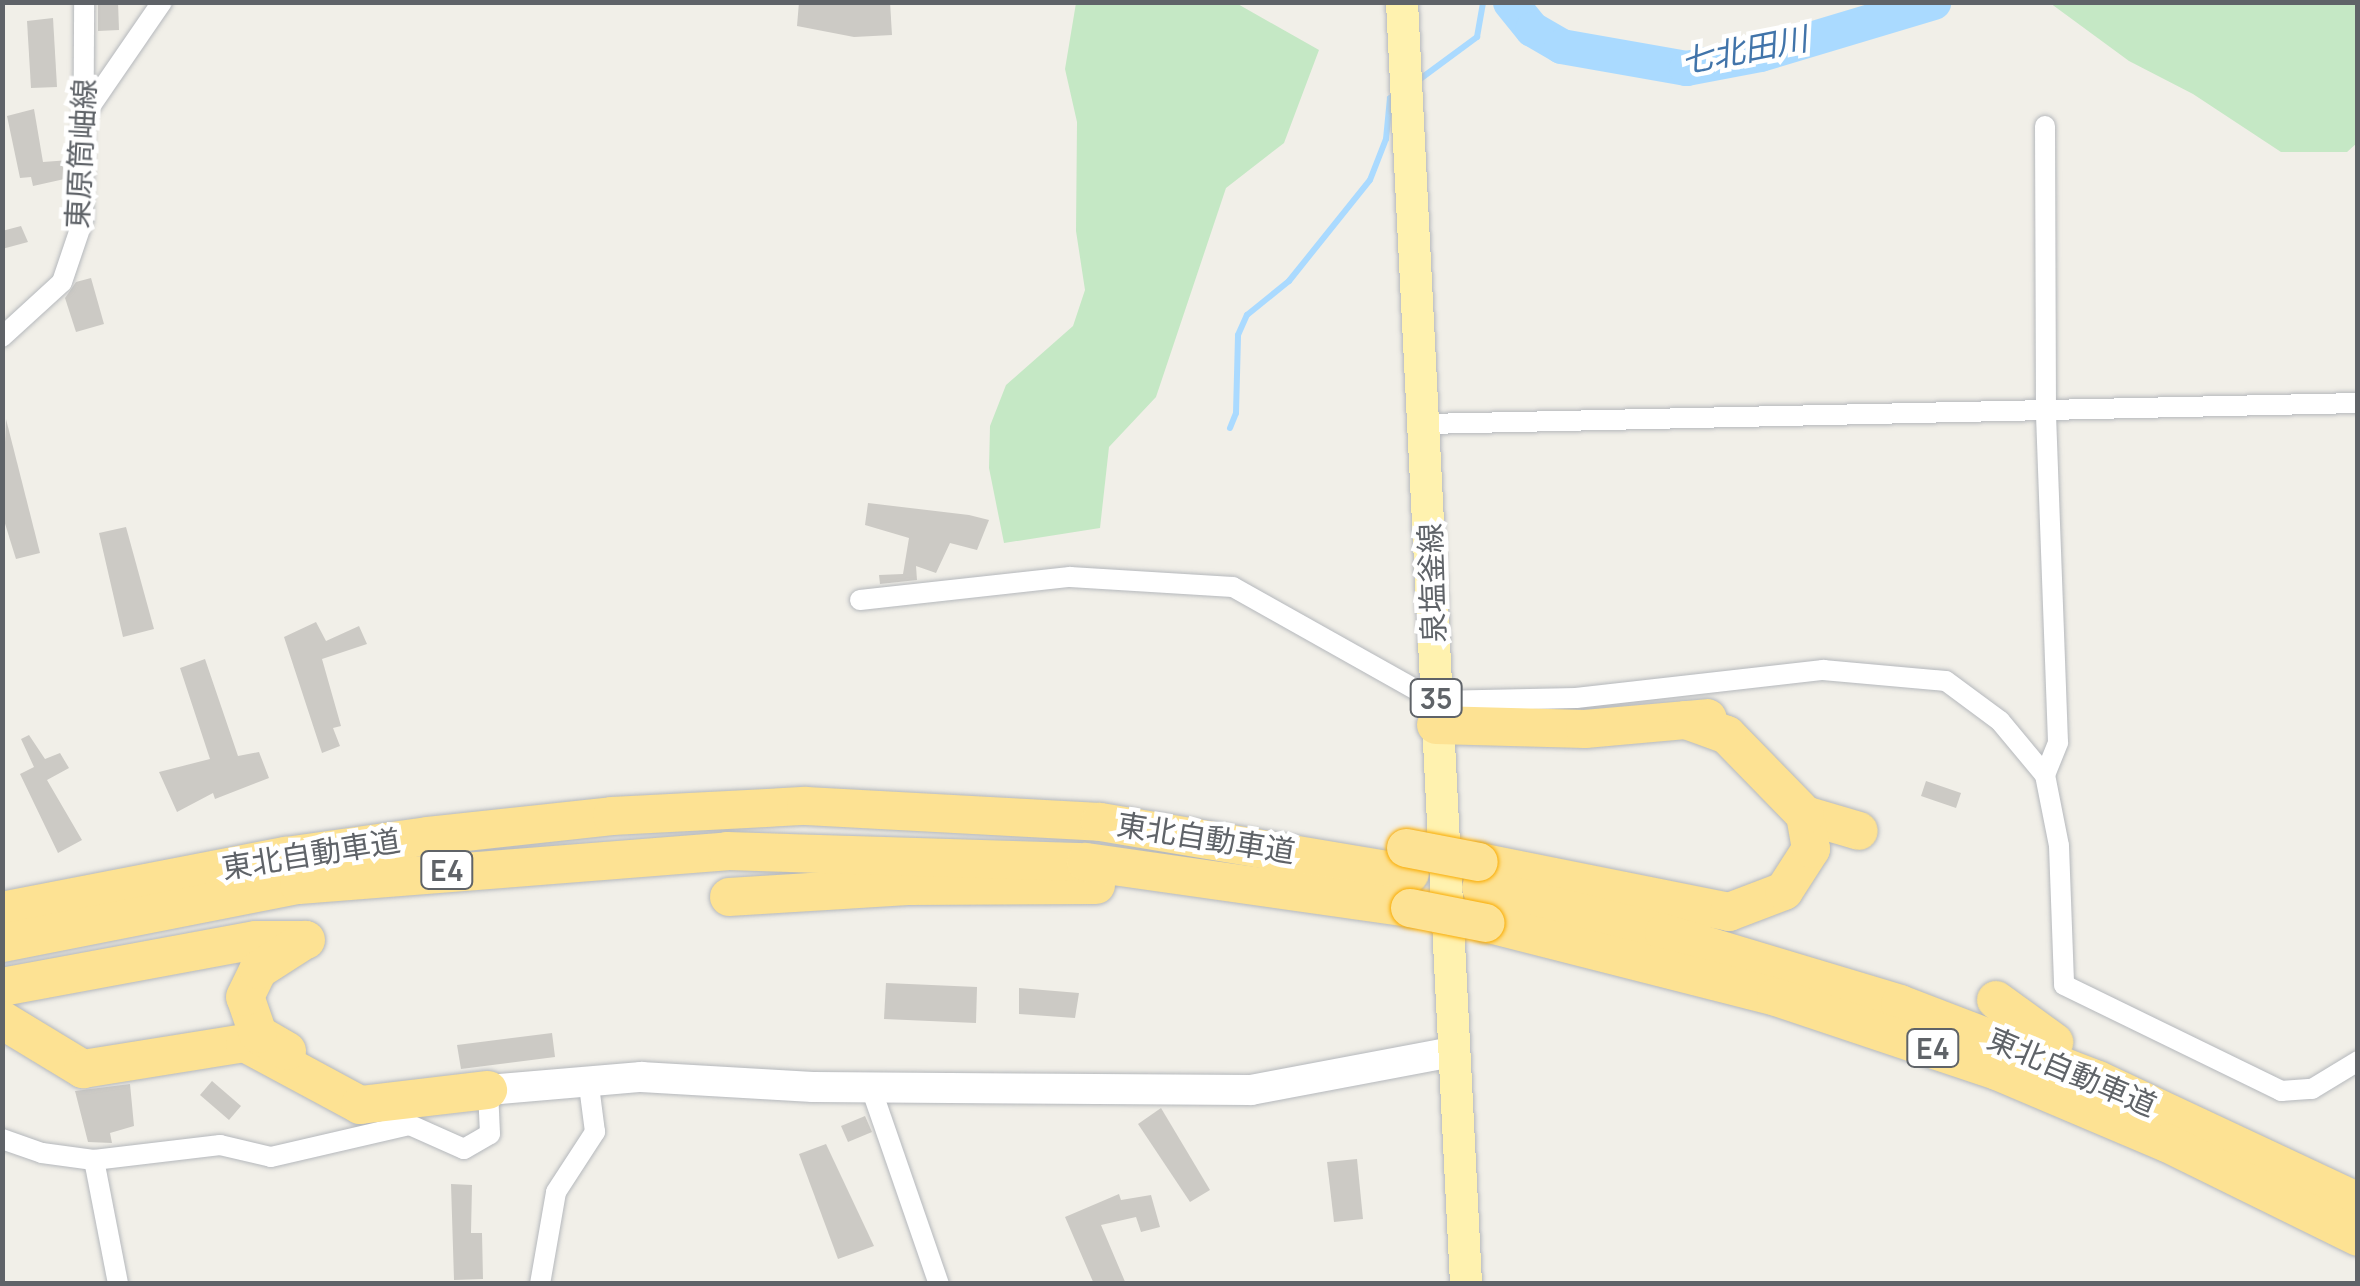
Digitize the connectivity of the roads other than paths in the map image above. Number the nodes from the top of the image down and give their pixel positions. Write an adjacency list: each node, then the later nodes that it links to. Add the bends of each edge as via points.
1 (84, 2): 4 (street, 東原筒岫線)
2 (162, 2): 4 (street)
3 (1402, 2): 9 (main road, 泉塩釜線 / 35)
4 (85, 114): 6 (street, 東原筒岫線, via 83,220 72,260 50,298)
5 (2045, 126): 8 (street)
6 (2, 337)
7 (2358, 404): 8 (street)
8 (2046, 411): 9 (street); 12 (street, via 2058,742)
9 (1426, 424): 11 (main road, 泉塩釜線 / 35)
10 (860, 600): 11 (street, via 1070,577 1233,587)
11 (1436, 713): 12 (street, via 1823,670 1916,674 1946,681 1970,697 2000,721); 13 (highway, via 1584,729 1686,720 1727,735); 24 (main road, 泉塩釜線 / 35)
12 (2044, 775): 25 (street, via 2059,846 2064,985 2281,1091 2312,1089)
13 (1816, 812): 14 (highway); 16 (highway, via 1812,849 1793,884 1771,900 1729,912)
14 (1859, 831)
15 (1408, 877): 16 (highway, 東北自動車道 / E4, bridge); 16 (highway, bridge); 17 (highway, 東北自動車道 / E4); 19 (highway, 東北自動車道 / E4, via 1100,822 895,806 716,810 522,825 286,856)
16 (1482, 891): 32 (highway, 東北自動車道 / E4, via 1664,933 1900,1004 2098,1080); 34 (highway, 東北自動車道 / E4, via 1980,1064 2167,1143)
17 (1318, 892): 18 (highway, via 908,886); 20 (highway, 東北自動車道 / E4, via 1086,862 727,851 299,886)
18 (729, 897)
19 (2, 911)
20 (2, 944)
21 (2, 988): 29 (highway, via 270,938 306,940 272,957 249,982 245,996 254,1028 358,1089)
22 (1996, 1000): 32 (highway, via 2024,1026)
23 (2, 1020): 29 (highway, via 83,1069 245,1043 348,1102)
24 (1452, 1052): 27 (street, via 1251,1090); 38 (main road, 泉塩釜線 / 35)
25 (2358, 1062)
26 (588, 1078): 27 (street); 28 (street); 36 (street, via 595,1132 556,1192)
27 (871, 1088): 37 (street)
28 (488, 1090): 29 (highway); 31 (street, via 490,1134 475,1147 452,1146 410,1126 271,1157 220,1145)
29 (398, 1099)
30 (2, 1139): 31 (street)
31 (94, 1160): 35 (street)
32 (2290, 1168): 33 (highway, 東北自動車道 / E4)
33 (2358, 1202)
34 (2358, 1236)
35 (118, 1284)
36 (540, 1284)
37 (939, 1284)
38 (1466, 1284)

